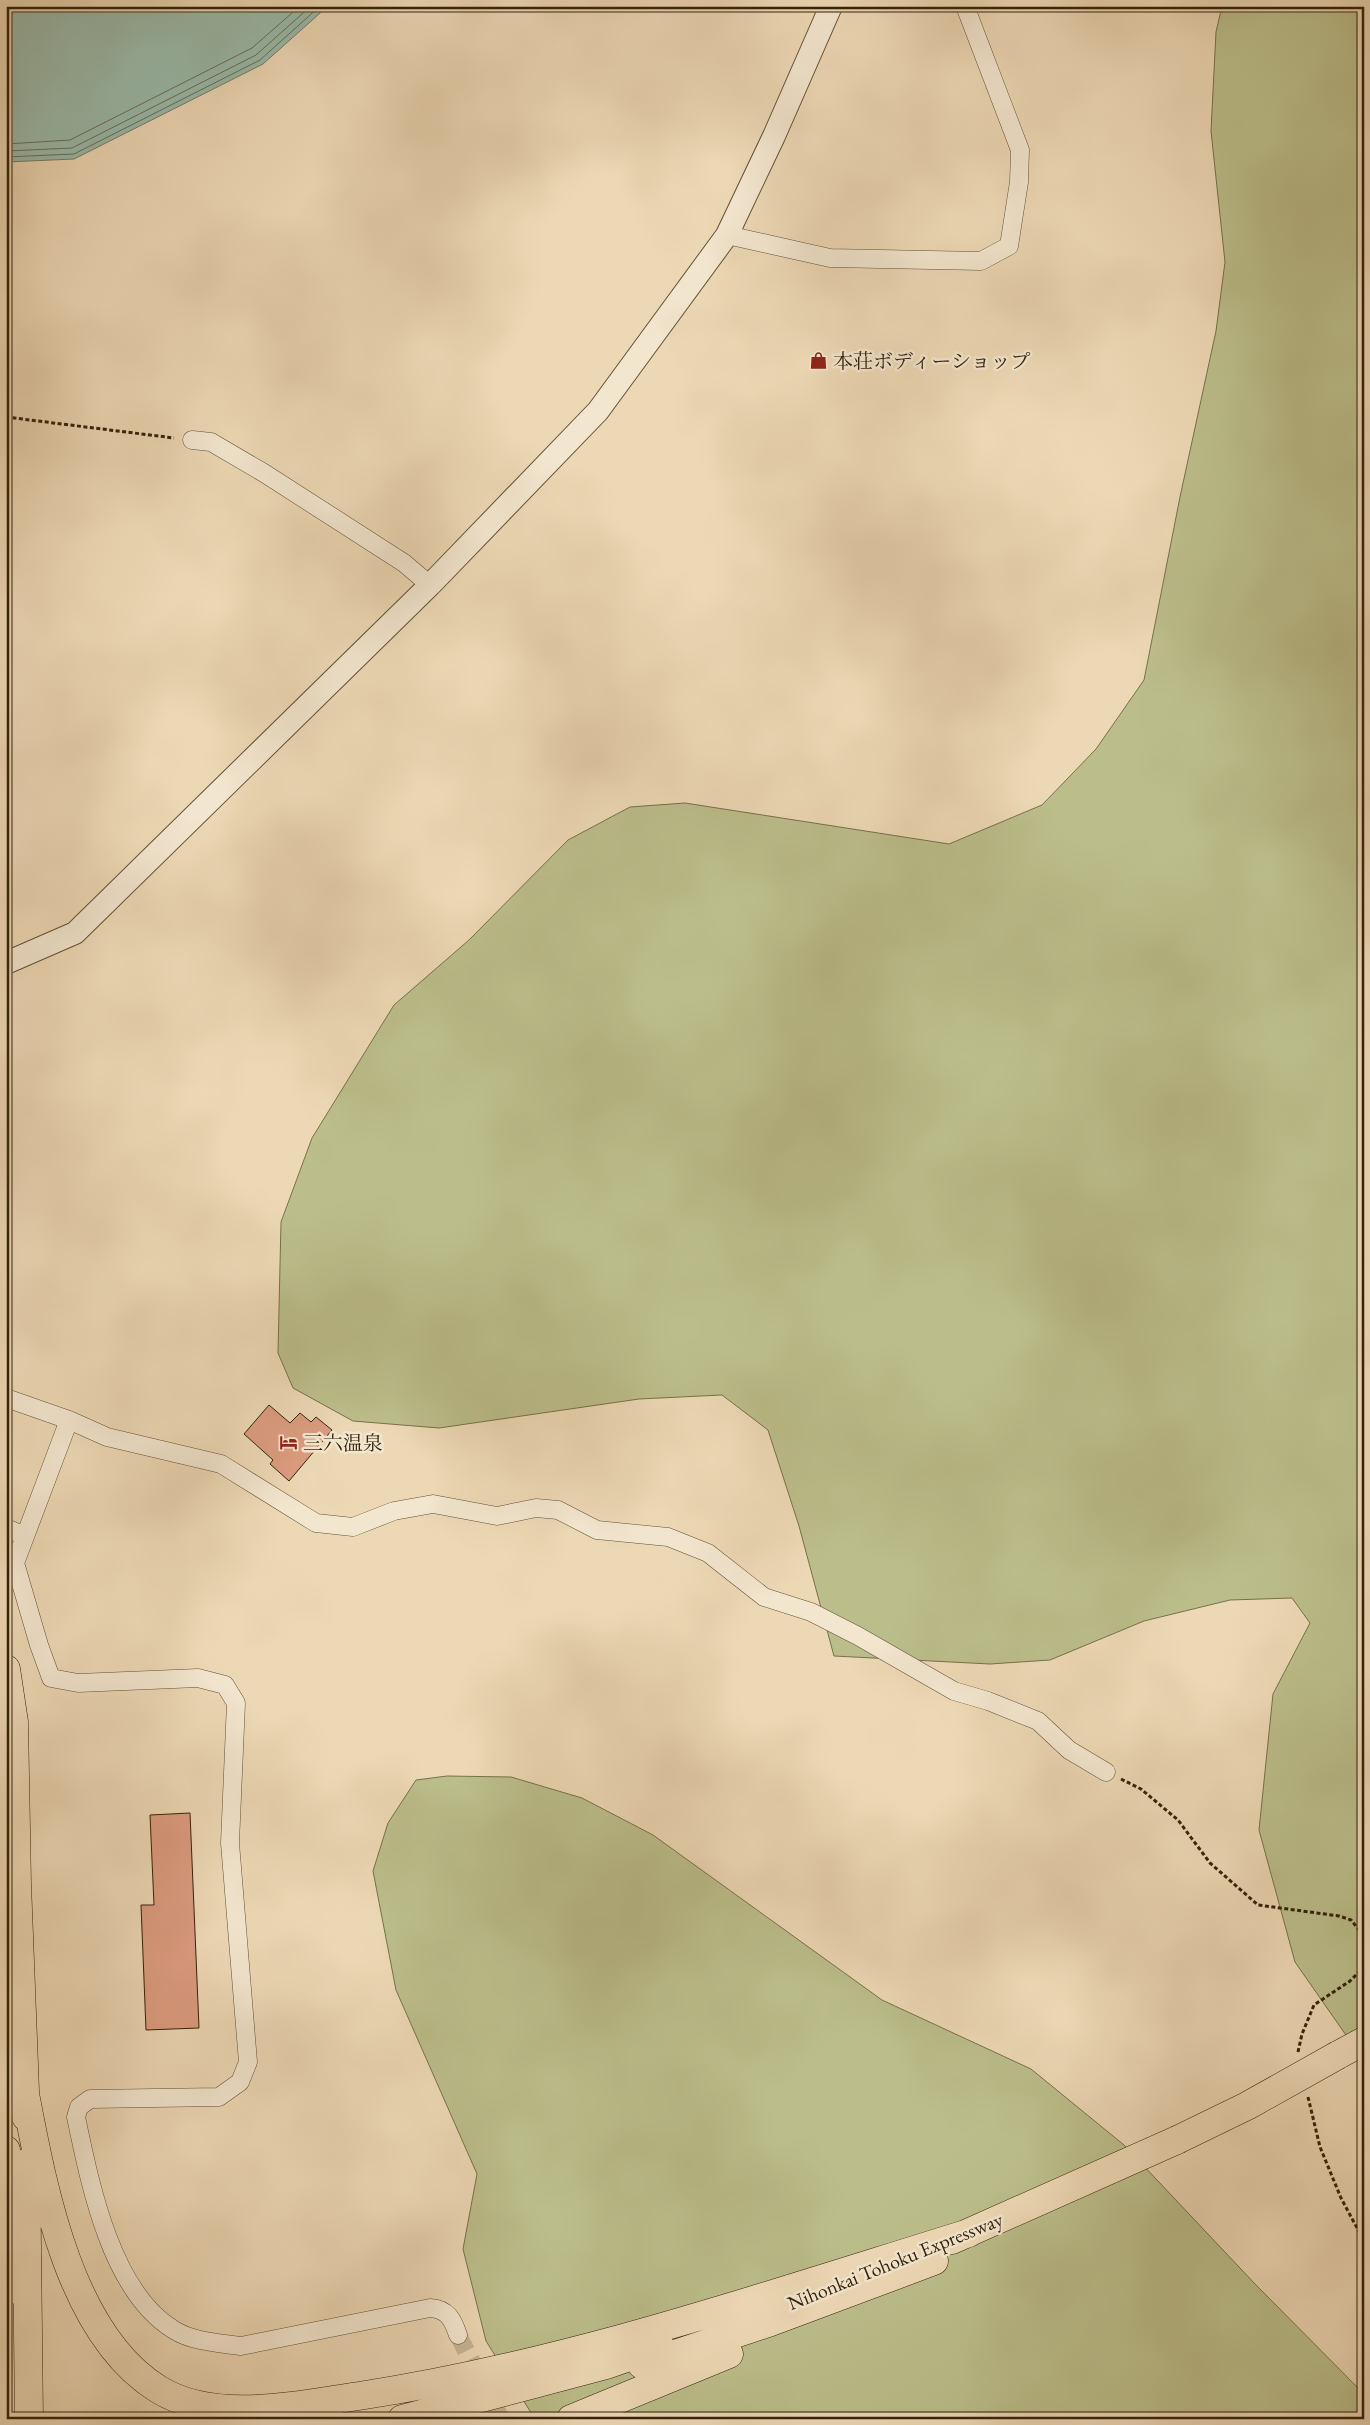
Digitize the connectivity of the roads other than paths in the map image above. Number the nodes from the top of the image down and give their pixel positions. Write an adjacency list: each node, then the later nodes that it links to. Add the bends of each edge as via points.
1 (831, 6): 3 (street)
2 (965, 6): 3 (street, via 1020,150 1019,182 1008,246 981,261 830,258)
3 (727, 235): 5 (street, via 598,411)
4 (192, 440): 5 (street, via 211,442 264,473 404,563)
5 (430, 585): 6 (street, via 75,933)
6 (6, 963)
7 (6, 1398): 8 (street)
8 (69, 1420): 10 (street); 13 (street, via 107,1437 221,1464 316,1523 353,1527 394,1510 433,1504 497,1516 536,1508 558,1510 597,1530 668,1537 708,1553 764,1597 811,1612 954,1691 1038,1722 1069,1750)
9 (6, 1528): 10 (street)
10 (25, 1536): 11 (street)
11 (10, 1567): 19 (street, via 52,1678 78,1683 198,1678 224,1685 236,1703 230,1843 248,2062 240,2082 219,2097 90,2099 79,2106 76,2117 92,2190 118,2261 148,2310 176,2331 212,2342 242,2346 430,2308 439,2308 452,2318)
12 (6, 1669): 16 (highway, via 14,1722)
13 (1106, 1772)
14 (1364, 2041): 15 (highway, Nihonkai Tohoku Expressway)
15 (1348, 2058): 18 (highway, Nihonkai Tohoku Expressway, bridge, via 1247,2106 1179,2145)
16 (26, 2099): 18 (highway, via 43,2187 58,2233 74,2277 106,2338 121,2358 160,2391 183,2400 228,2409 256,2409 432,2385 635,2336); 21 (highway)
17 (6, 2150): 20 (highway)
18 (972, 2239): 22 (highway, Nihonkai Tohoku Expressway, via 606,2365); 23 (highway, Nihonkai Tohoku Expressway, via 771,2322 610,2375); 24 (highway, via 910,2276)
19 (458, 2335)
20 (11, 2419)
21 (29, 2419)
22 (402, 2419)
23 (446, 2419)
24 (571, 2419)

